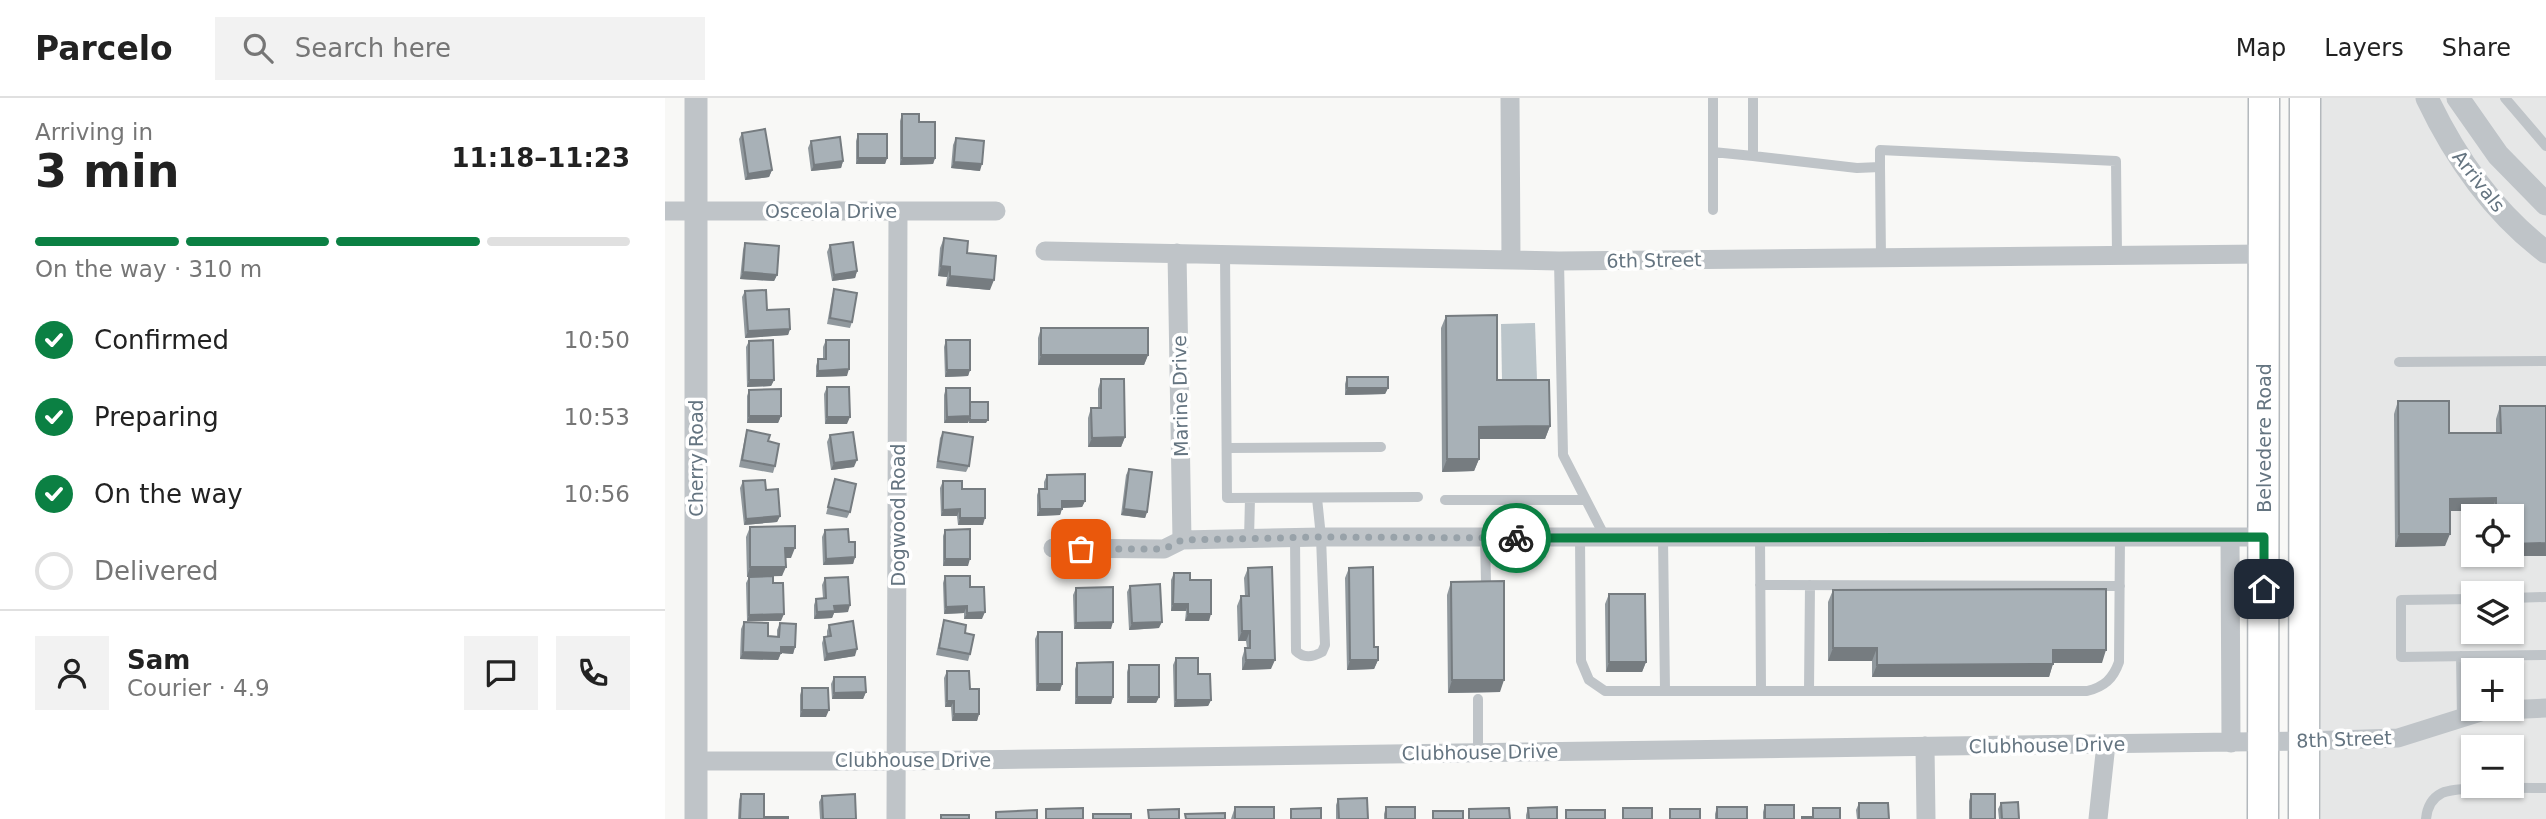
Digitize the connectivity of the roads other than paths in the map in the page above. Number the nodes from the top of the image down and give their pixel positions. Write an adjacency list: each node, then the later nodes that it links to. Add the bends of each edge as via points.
1 (696, 98): 17 (street, Cherry Road)
2 (1510, 98): 27 (street)
3 (1713, 98): 11 (lane)
4 (1753, 98): 12 (lane)
5 (2264, 98): 24 (main road, Belvedere Road)
6 (2305, 98): 67 (main road)
7 (2427, 98): 21 (street, Arrivals, via 2470,174)
8 (2458, 98): 14 (street, via 2498,155)
9 (2505, 98): 10 (lane)
10 (2546, 146)
11 (1713, 152): 12 (lane); 15 (lane)
12 (1753, 156): 13 (lane)
13 (1880, 167): 25 (lane, via 1880,150 2116,161); 26 (lane)
14 (2546, 204)
15 (1713, 210)
16 (665, 211): 17 (street, Osceola Drive)
17 (697, 211): 18 (street, Osceola Drive); 73 (street, Cherry Road)
18 (898, 211): 19 (street, Osceola Drive); 74 (street, Dogwood Road)
19 (996, 211)
20 (1045, 251): 22 (street, 6th Street)
21 (2546, 252)
22 (1177, 253): 23 (street, 6th Street); 49 (street, Marine Drive)
23 (1225, 254): 27 (street, 6th Street); 32 (lane)
24 (2264, 254): 25 (street, 6th Street); 41 (main road, Belvedere Road)
25 (2117, 255): 26 (street, 6th Street)
26 (1881, 258): 28 (street, 6th Street)
27 (1511, 260): 28 (street, 6th Street)
28 (1559, 261): 37 (lane, via 1563,455)
29 (2546, 361): 30 (lane)
30 (2399, 362)
31 (1381, 447): 32 (lane)
32 (1227, 448): 33 (lane, via 1227,498)
33 (1250, 498): 34 (lane); 48 (lane)
34 (1317, 498): 35 (lane); 38 (lane)
35 (1418, 498)
36 (1445, 500): 37 (lane)
37 (1586, 500): 45 (lane)
38 (1321, 537): 42 (street); 42 (lane, via 1325,645 1322,652 1307,657 1296,651); 43 (street)
39 (2120, 537): 40 (street); 47 (street); 54 (lane)
40 (2230, 537): 41 (street); 69 (street)
41 (2264, 537): 68 (main road, Belvedere Road)
42 (1294, 538): 48 (street)
43 (1485, 538): 44 (street); 51 (lane)
44 (1580, 538): 45 (street); 60 (lane, via 1583,671 1605,691)
45 (1606, 538): 46 (street)
46 (1663, 538): 47 (street); 60 (lane)
47 (1760, 538): 52 (lane)
48 (1249, 539): 49 (street)
49 (1182, 540): 50 (street, via 1164,549)
50 (1053, 548)
51 (1486, 583)
52 (1760, 585): 53 (lane); 61 (lane)
53 (1810, 585): 54 (lane); 62 (lane)
54 (2120, 586): 62 (lane, via 2119,662 2115,673 2098,688)
55 (2546, 597): 56 (lane)
56 (2524, 598)
57 (2461, 599): 59 (lane, via 2401,600 2401,657)
58 (2546, 655): 59 (lane)
59 (2461, 656)
60 (1665, 690): 61 (lane)
61 (1761, 690): 62 (lane)
62 (1809, 690)
63 (1478, 699): 72 (lane)
64 (2546, 708): 65 (street, 8th Street)
65 (2524, 709)
66 (2461, 718): 67 (street, 8th Street, via 2398,738)
67 (2304, 741): 68 (street, 8th Street); 81 (main road)
68 (2263, 742): 69 (street, Clubhouse Drive); 80 (main road, Belvedere Road)
69 (2231, 743): 70 (street, Clubhouse Drive)
70 (2106, 744): 71 (street, Clubhouse Drive); 79 (street)
71 (1925, 746): 72 (street, Clubhouse Drive); 78 (street)
72 (1478, 752): 74 (street, Clubhouse Drive)
73 (696, 761): 74 (street, Clubhouse Drive); 76 (street, Cherry Road)
74 (897, 761): 77 (street, Dogwood Road)
75 (2546, 788): 82 (lane, via 2449,790 2433,800)
76 (696, 819)
77 (897, 819)
78 (1926, 819)
79 (2098, 819)
80 (2263, 819)
81 (2304, 819)
82 (2426, 819)

